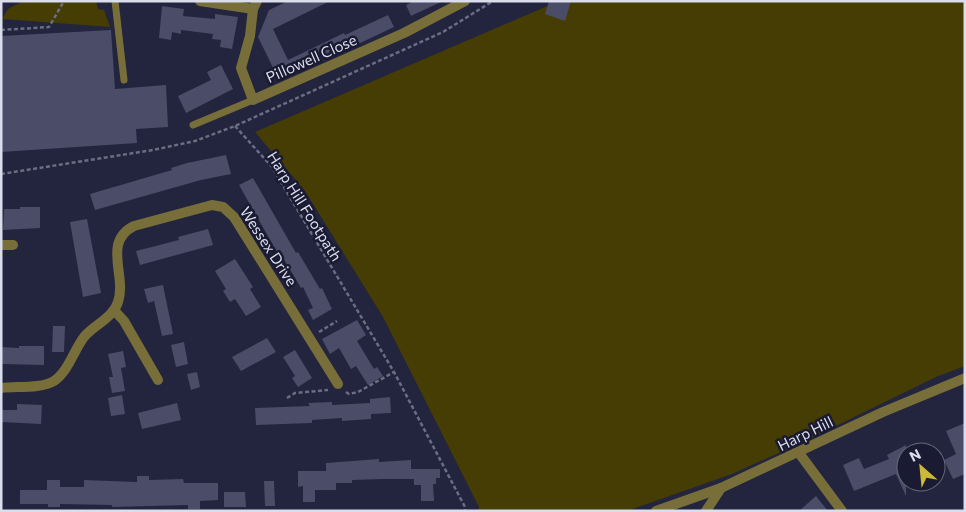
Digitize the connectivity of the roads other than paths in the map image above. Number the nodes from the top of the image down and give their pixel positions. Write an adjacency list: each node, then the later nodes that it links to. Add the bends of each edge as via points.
1 (115, 1): 5 (lane)
2 (200, 1): 4 (street)
3 (465, 1): 6 (street, Pillowell Close, via 404,34)
4 (255, 5): 6 (street, Pillowell Close, via 242,68)
5 (124, 80)
6 (253, 100): 7 (lane)
7 (193, 125)
8 (1, 245): 9 (street)
9 (13, 245)
10 (114, 310): 12 (street, via 124,321); 13 (street, Wessex Drive, via 120,295 116,246 123,233 134,226 218,205 234,217); 14 (street, via 83,338 54,381)
11 (965, 378): 15 (street, Harp Hill, via 883,412)
12 (158, 380)
13 (338, 384)
14 (1, 388)
15 (799, 453): 16 (street, Harp Hill); 19 (street)
16 (721, 488): 17 (street, Harp Hill); 18 (street)
17 (656, 511)
18 (706, 511)
19 (842, 511)

